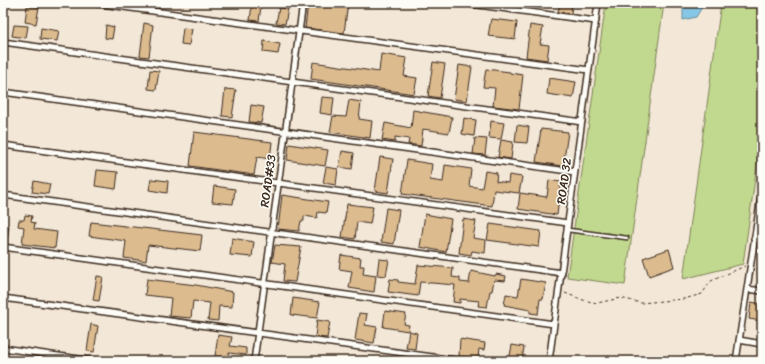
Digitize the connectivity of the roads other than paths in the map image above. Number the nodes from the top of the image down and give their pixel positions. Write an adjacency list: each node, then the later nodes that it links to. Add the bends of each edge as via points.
1 (5, 3): 6 (street)
2 (94, 3): 8 (street)
3 (303, 3): 8 (street, ROAD#33)
4 (463, 3): 7 (street)
5 (598, 3): 7 (street, ROAD 32)
6 (3, 18)
7 (596, 21): 10 (street, ROAD 32)
8 (299, 31): 10 (street); 11 (street, ROAD#33)
9 (3, 42): 11 (street)
10 (589, 70): 13 (street, ROAD 32)
11 (292, 82): 13 (street); 14 (street, ROAD#33)
12 (3, 92): 14 (street)
13 (582, 122): 16 (street, ROAD 32)
14 (285, 132): 16 (street); 17 (street, ROAD#33)
15 (3, 145): 17 (street)
16 (575, 172): 20 (street, ROAD 32)
17 (278, 183): 20 (street); 22 (street, ROAD#33)
18 (762, 190): 24 (street)
19 (3, 195): 22 (street)
20 (568, 223): 21 (street, ROAD 32)
21 (567, 230): 23 (lane); 27 (street, ROAD 32)
22 (271, 232): 27 (street); 28 (street, ROAD#33)
23 (627, 238)
24 (754, 239): 25 (street); 29 (street)
25 (762, 240)
26 (3, 247): 28 (street)
27 (562, 273): 32 (street, ROAD 32)
28 (264, 282): 32 (street); 33 (street, ROAD#33)
29 (747, 289): 30 (street); 34 (street)
30 (762, 291)
31 (3, 298): 33 (street)
32 (554, 324): 40 (street, ROAD 32)
33 (258, 333): 38 (street, ROAD#33); 39 (street)
34 (739, 340): 35 (street); 41 (street)
35 (762, 344)
36 (3, 348): 37 (street)
37 (93, 361)
38 (254, 361)
39 (462, 361)
40 (549, 361)
41 (736, 361)

